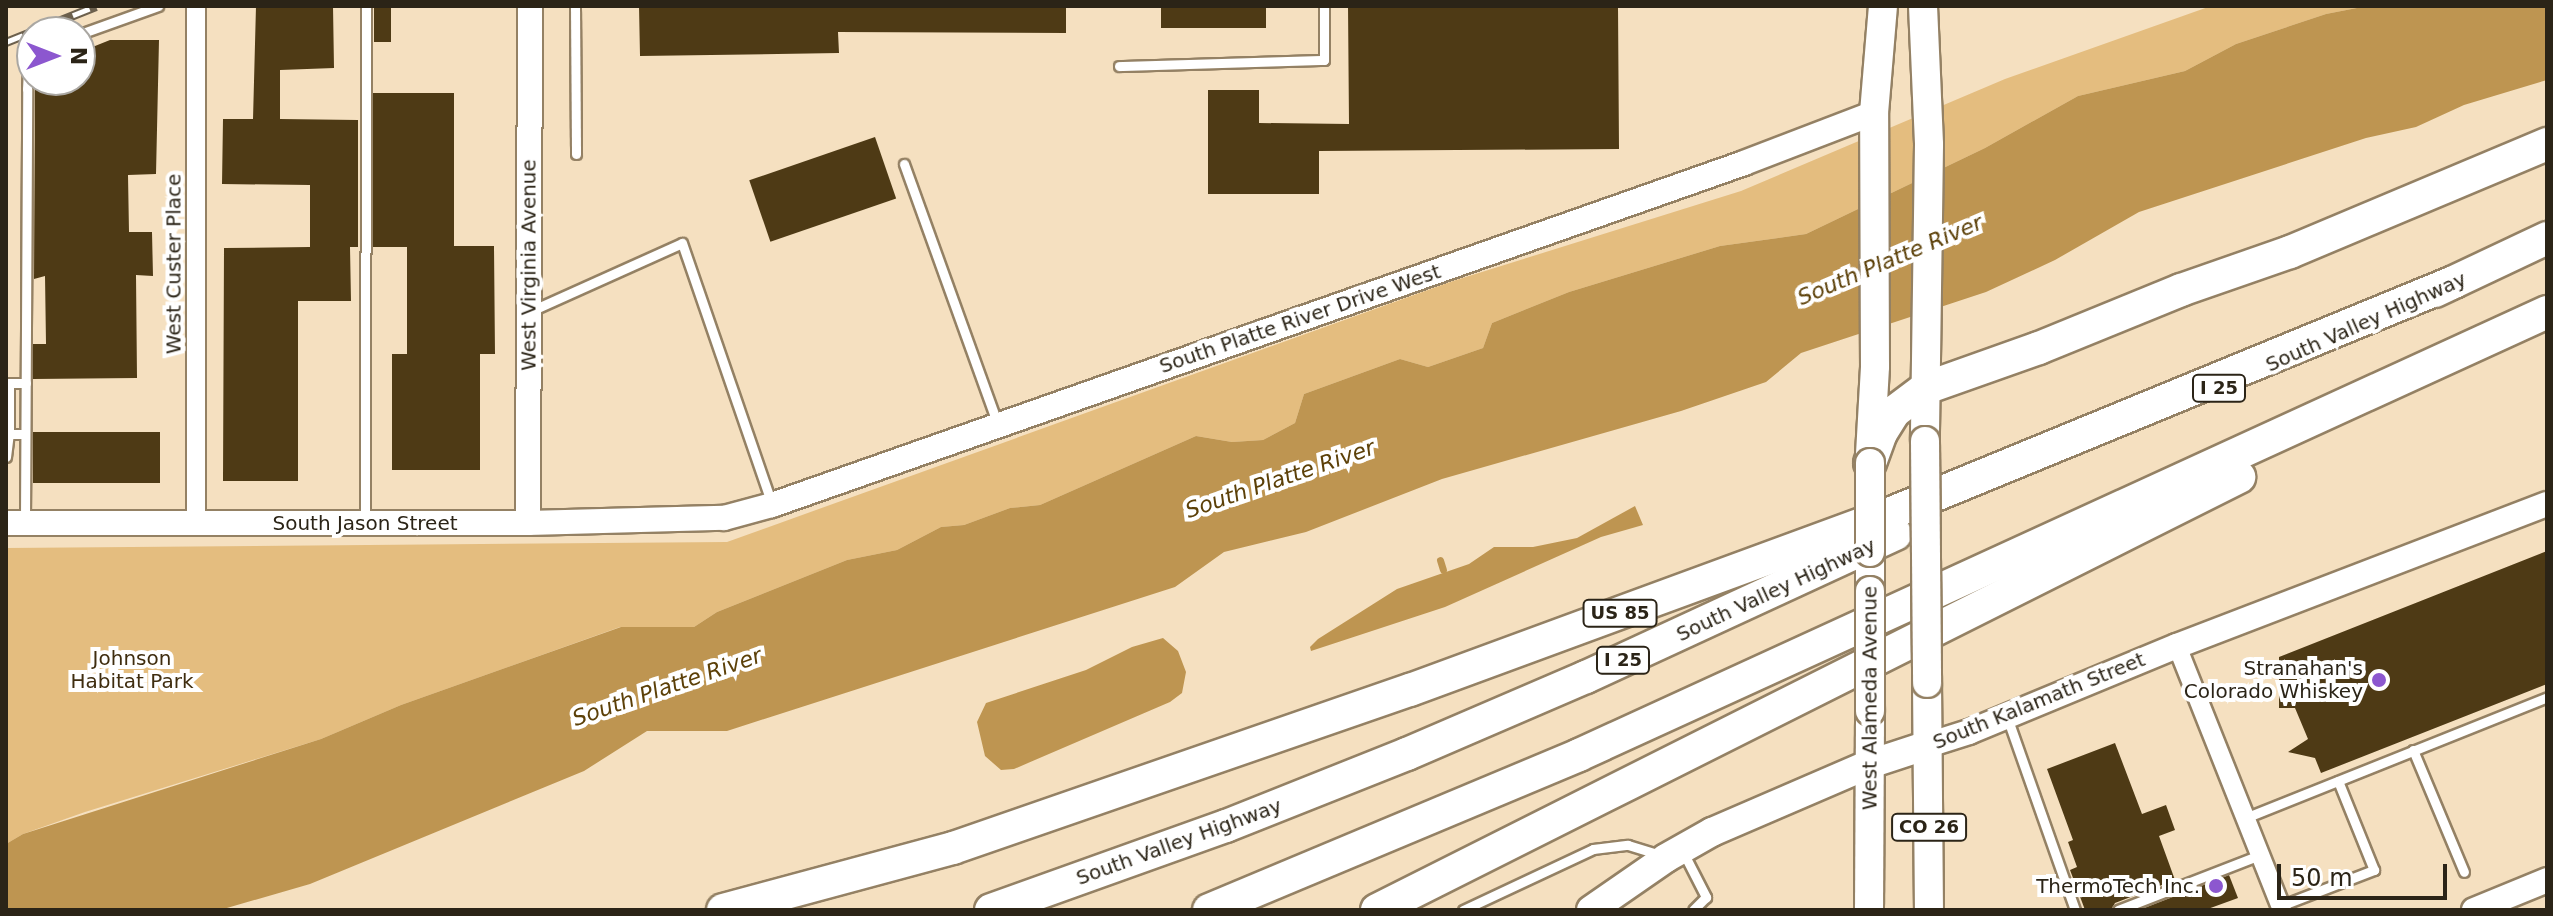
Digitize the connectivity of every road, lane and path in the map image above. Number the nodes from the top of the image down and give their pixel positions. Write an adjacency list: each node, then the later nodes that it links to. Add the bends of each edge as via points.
1 (158, 6): 9 (lane)
2 (196, 6): 32 (street, West Custer Place)
3 (366, 6): 33 (lane)
4 (530, 6): 18 (street, West Virginia Avenue)
5 (575, 6): 14 (lane)
6 (1324, 6): 10 (lane, via 1324,60)
7 (1883, 6): 12 (main road, West Alameda Avenue / CO 26)
8 (1923, 6): 22 (main road, CO 26, via 1929,145)
9 (96, 28)
10 (1119, 66)
11 (27, 96): 21 (lane)
12 (1874, 113): 23 (street, South Platte River Drive West); 27 (main road, West Alameda Avenue / CO 26)
13 (2547, 144): 22 (highway, via 2290,252)
14 (576, 154)
15 (904, 164): 23 (lane)
16 (2547, 238): 17 (highway, South Valley Highway / I 25)
17 (2454, 282): 48 (highway, US 85, via 1865,523 1410,690 953,848); 49 (highway, South Valley Highway / I 25, via 1503,713 1226,826)
18 (529, 312): 29 (lane, via 682,243); 34 (street, West Virginia Avenue)
19 (2547, 312): 20 (highway)
20 (2484, 342): 50 (highway, via 1579,755); 51 (highway, via 2290,451)
21 (26, 383): 24 (lane, via 9,383); 25 (lane)
22 (1926, 388): 27 (highway, via 1894,412); 38 (main road, CO 26, bridge)
23 (998, 426): 29 (street, South Platte River Drive West)
24 (9, 434): 25 (lane); 26 (lane)
25 (25, 434): 31 (lane)
26 (6, 457)
27 (1870, 463): 40 (main road, West Alameda Avenue / CO 26, bridge)
28 (2547, 504): 35 (street, South Kalamath Street)
29 (772, 505): 30 (street, South Platte River Drive West)
30 (724, 518): 34 (street, South Jason Street)
31 (16, 523): 32 (street, South Jason Street)
32 (196, 523): 33 (street, South Jason Street)
33 (365, 523): 34 (street, South Jason Street)
34 (528, 523)
35 (2177, 646): 37 (street, South Kalamath Street); 42 (street)
36 (2547, 697): 39 (lane)
37 (2006, 714): 38 (street, South Kalamath Street); 57 (lane)
38 (1928, 745): 40 (main road, South Kalamath Street); 56 (main road, CO 26)
39 (2413, 750): 41 (lane); 45 (lane)
40 (1870, 764): 43 (main road, South Kalamath Street, via 1753,813); 55 (main road, West Alameda Avenue / CO 26)
41 (2338, 781): 42 (lane); 47 (lane, via 2374,870)
42 (2245, 818): 44 (street)
43 (1674, 854): 52 (lane, via 1628,845 1593,849); 53 (main road, South Kalamath Street); 54 (lane, via 1706,897)
44 (2260, 855): 47 (street); 58 (lane)
45 (2464, 872)
46 (2547, 880): 59 (street)
47 (2281, 908)
48 (723, 910)
49 (991, 910)
50 (1209, 910)
51 (1377, 910)
52 (1463, 910)
53 (1591, 910)
54 (1693, 910)
55 (1869, 910)
56 (1929, 910)
57 (2075, 910)
58 (2118, 910)
59 (2474, 910)

